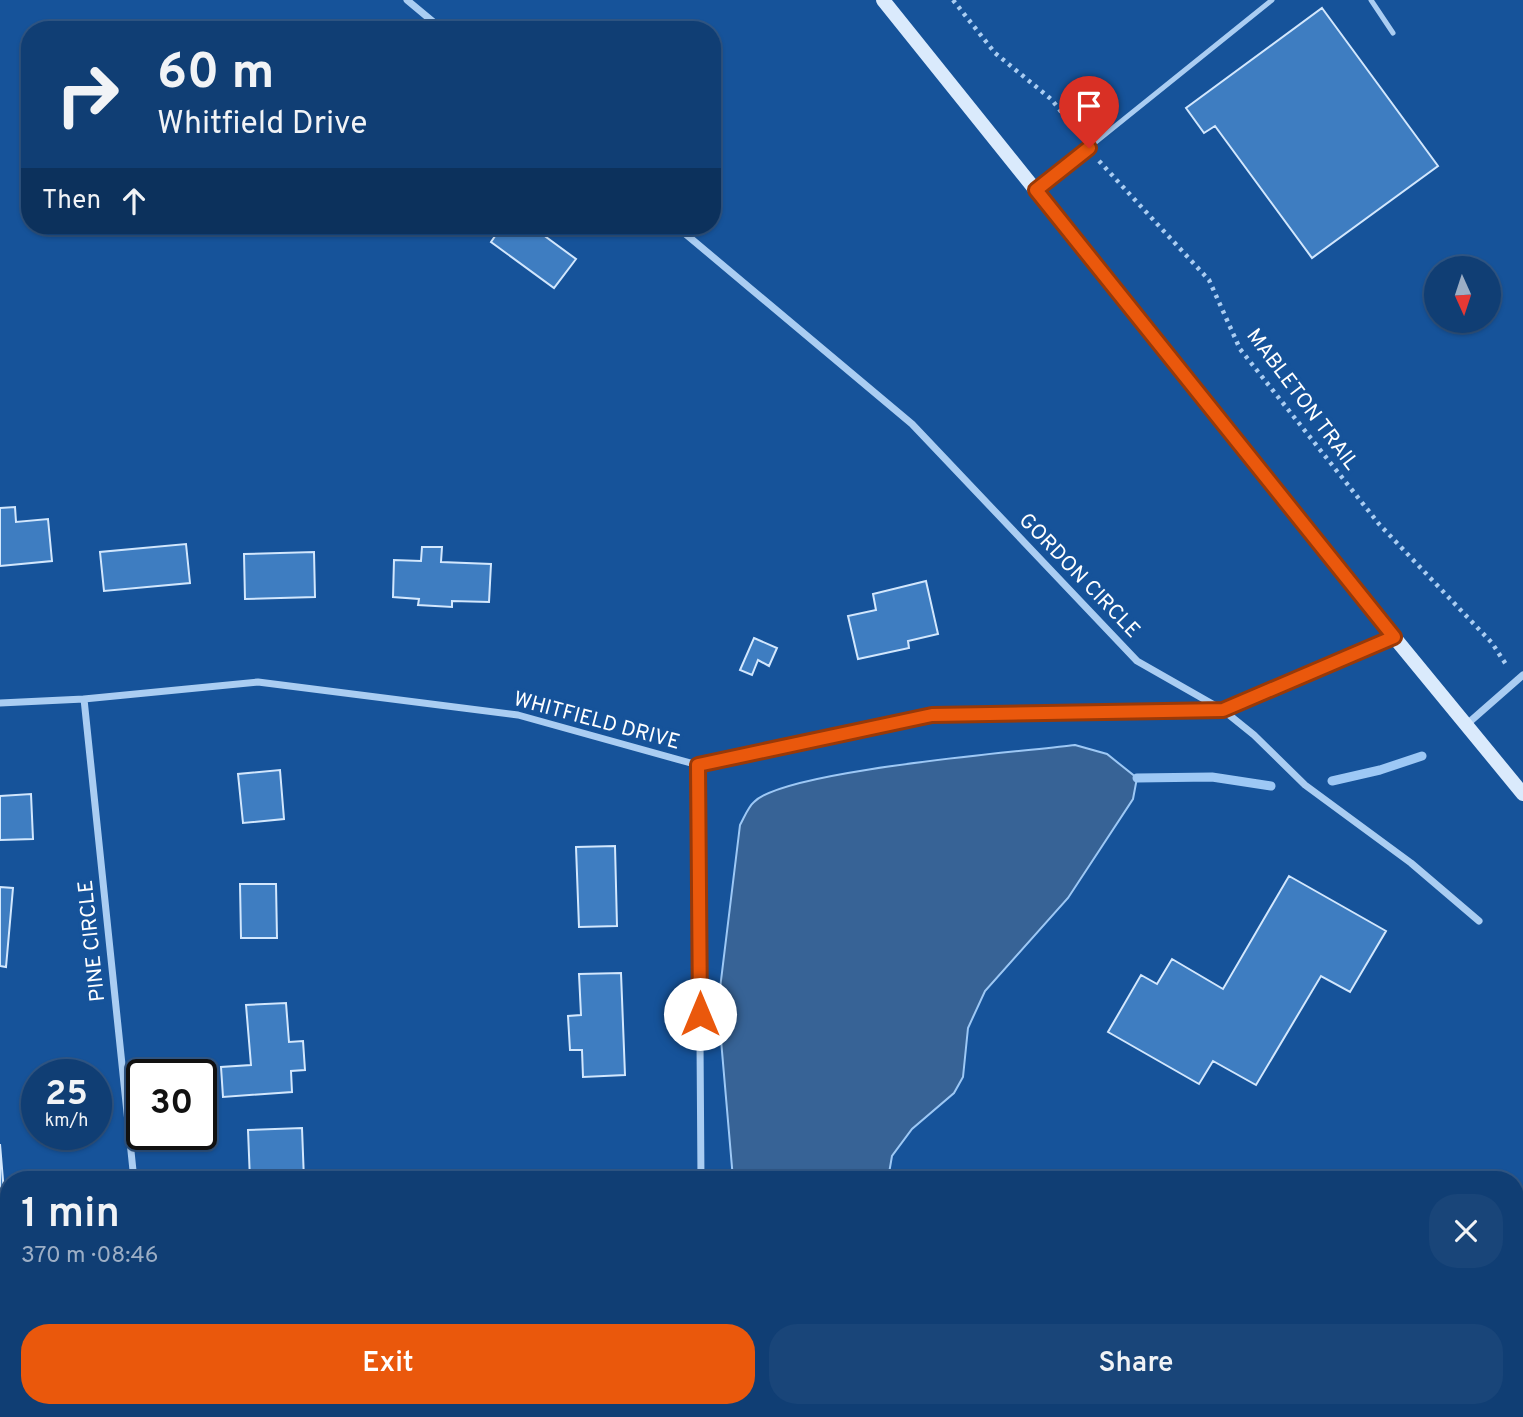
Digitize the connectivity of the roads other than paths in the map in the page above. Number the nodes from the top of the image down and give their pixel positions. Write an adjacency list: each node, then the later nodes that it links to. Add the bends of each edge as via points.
1 (407, 0): 5 (street)
2 (883, 0): 7 (main road)
3 (1272, 0): 7 (lane)
4 (1371, 0): 6 (lane)
5 (432, 21)
6 (1394, 33)
7 (1036, 190): 9 (main road)
8 (687, 235): 13 (street, GORDON CIRCLE, via 912,424 1138,661)
9 (1394, 637): 13 (street); 14 (main road)
10 (1520, 678): 14 (street)
11 (84, 699): 12 (street, WHITFIELD DRIVE); 15 (street, WHITFIELD DRIVE, via 258,682 518,715); 18 (street, PINE CIRCLE)
12 (0, 703)
13 (1223, 710): 15 (street, WHITFIELD DRIVE, via 932,715); 17 (street, GORDON CIRCLE, via 1305,785 1411,863)
14 (1465, 725): 16 (main road)
15 (698, 765): 19 (street)
16 (1523, 794)
17 (1479, 921)
18 (133, 1171)
19 (701, 1171)

